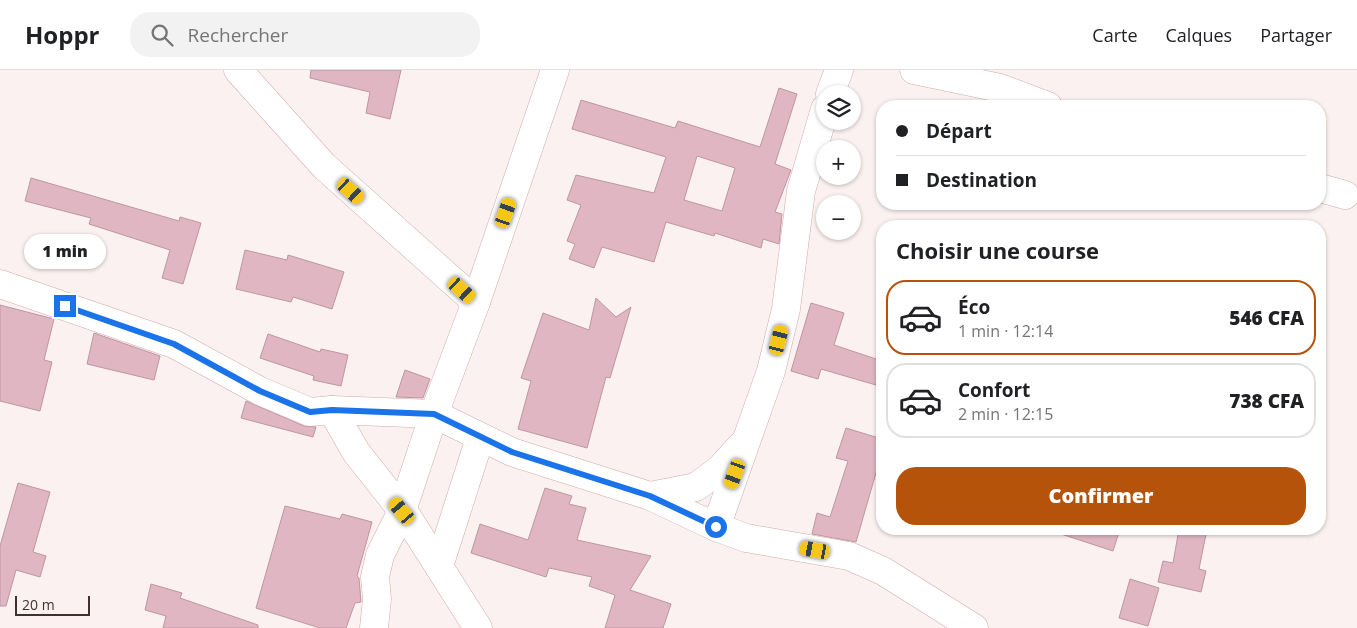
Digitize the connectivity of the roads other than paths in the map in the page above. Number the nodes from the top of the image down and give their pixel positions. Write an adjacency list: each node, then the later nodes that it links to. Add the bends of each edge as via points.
1 (238, 70): 9 (street, via 324,166)
2 (555, 70): 9 (street)
3 (839, 70): 5 (street)
4 (914, 70): 6 (street, via 1000,88)
5 (833, 85)
6 (1032, 100)
7 (819, 130): 13 (street, via 801,191 786,309 771,371)
8 (0, 284): 10 (street, via 174,344 260,391 310,412)
9 (476, 302): 11 (street)
10 (332, 410): 11 (street); 15 (street, via 356,452)
11 (434, 414): 12 (street); 15 (street)
12 (480, 438): 14 (street, via 550,466); 17 (street)
13 (748, 438): 14 (street, via 720,469 696,487); 16 (street)
14 (650, 496): 16 (street)
15 (402, 511): 17 (street); 18 (street, via 380,555 375,577)
16 (716, 527): 20 (street, via 746,538 848,556 883,571)
17 (439, 566): 19 (street)
18 (374, 628)
19 (478, 628)
20 (974, 628)

